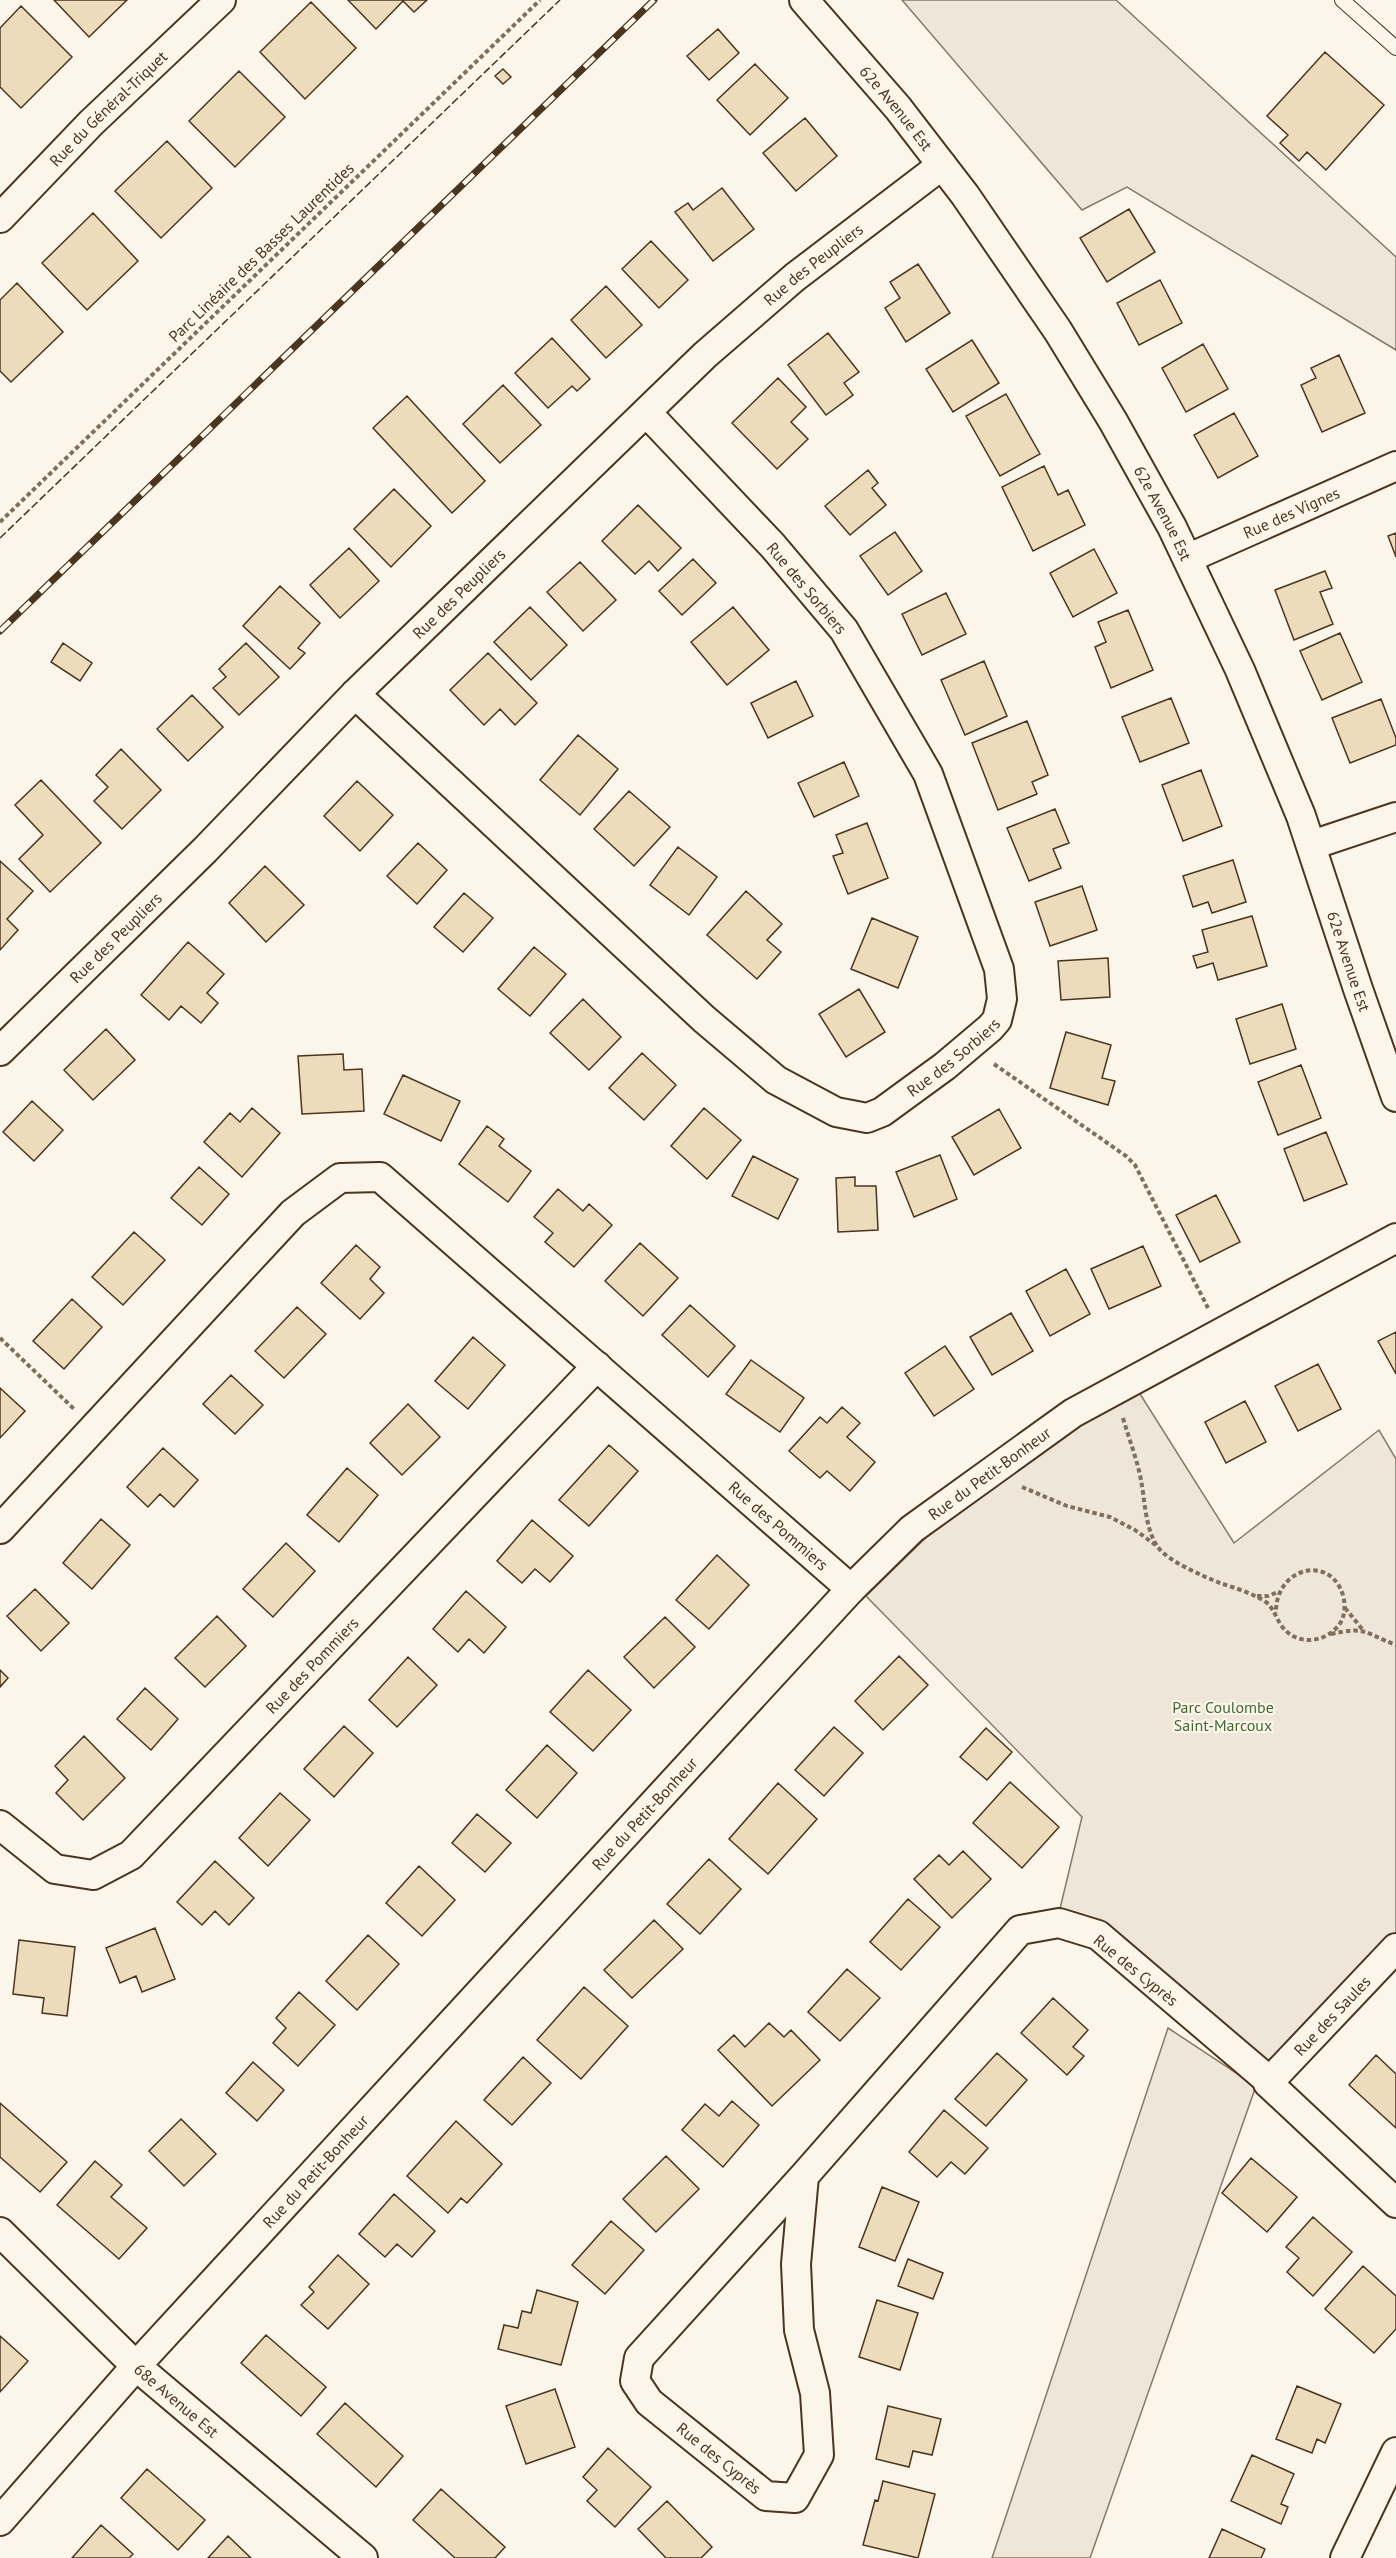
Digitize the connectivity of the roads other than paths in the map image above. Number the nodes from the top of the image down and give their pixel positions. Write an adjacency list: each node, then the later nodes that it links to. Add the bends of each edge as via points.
1 (221, 0): 6 (street, Rue du Général-Triquet, via 91,123)
2 (804, 0): 5 (street, 62e Avenue Est)
3 (1342, 0): 4 (lane)
4 (1396, 48)
5 (942, 165): 7 (street, Rue des Peupliers, via 774,294); 9 (street, 62e Avenue Est, via 1064,340)
6 (0, 218)
7 (647, 412): 10 (street, Rue des Peupliers); 10 (street, Rue des Sorbiers, via 773,546 844,630 928,774 999,969 1002,999 997,1020 990,1028 882,1112 867,1118 826,1107 776,1080 704,1019)
8 (1396, 465): 9 (street, Rue des Vignes)
9 (1189, 558): 12 (street, 62e Avenue Est, via 1249,690)
10 (355, 694): 13 (street, Rue des Peupliers, via 205,850)
11 (1396, 817): 12 (street)
12 (1312, 845): 14 (street, 62e Avenue Est)
13 (0, 1051)
14 (1396, 1097)
15 (1396, 1238): 18 (street, Rue du Petit-Bonheur, via 1073,1413 912,1529)
16 (597, 1366): 17 (street, Rue des Pommiers, via 380,1177 340,1178 293,1213); 18 (street, Rue des Pommiers); 19 (street, Rue des Pommiers, via 131,1855 93,1875 55,1869)
17 (0, 1530)
18 (851, 1589): 25 (street, Rue du Petit-Bonheur)
19 (0, 1825)
20 (1396, 1948): 21 (street, Rue des Saules)
21 (1268, 2083): 22 (street, Rue des Cyprès, via 1098,1935 1059,1923 1020,1930); 23 (street, Rue des Cyprès)
22 (804, 2176): 22 (street, Rue des Cyprès, via 796,2264 799,2319 815,2393 819,2455 795,2498 766,2496 649,2402 635,2381 639,2358)
23 (1396, 2203)
24 (0, 2232): 25 (street, 68e Avenue Est)
25 (136, 2366): 27 (street, Rue du Petit-Bonheur); 28 (street, 68e Avenue Est)
26 (1396, 2452): 29 (street)
27 (0, 2521)
28 (363, 2558)
29 (1345, 2558)

